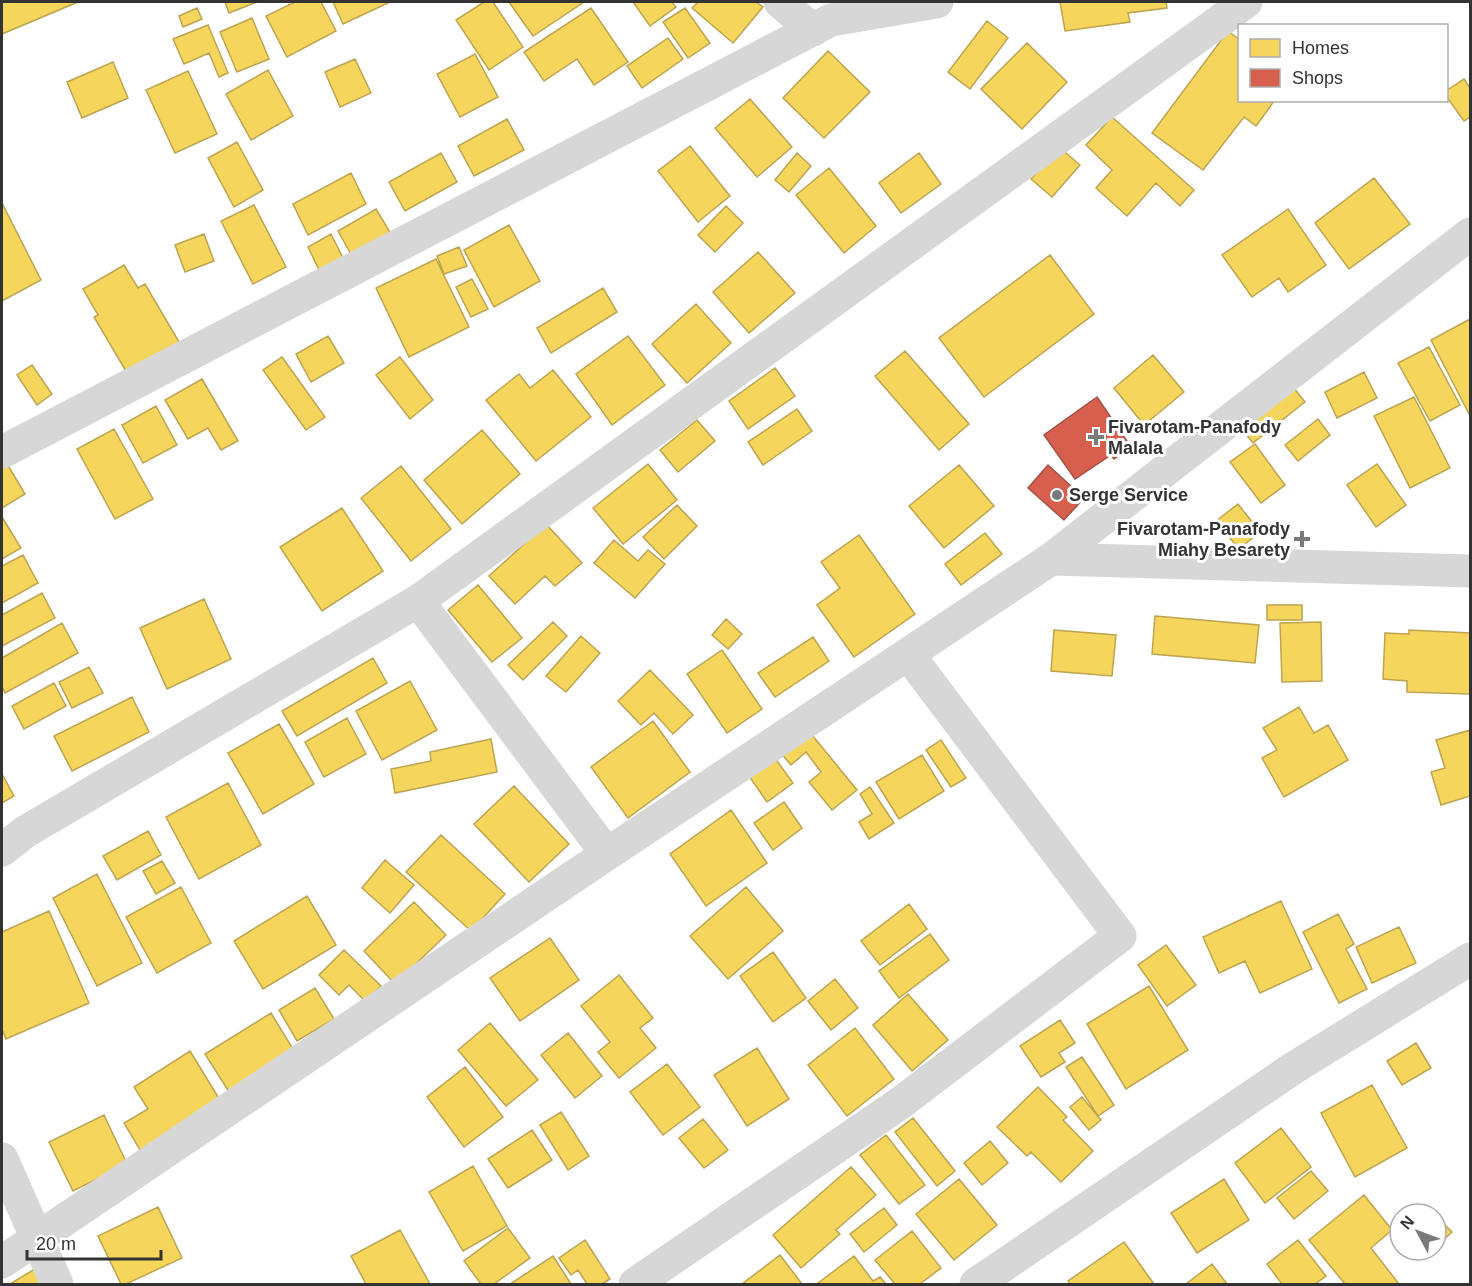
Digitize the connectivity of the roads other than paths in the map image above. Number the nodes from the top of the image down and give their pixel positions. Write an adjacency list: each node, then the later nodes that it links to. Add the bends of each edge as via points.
1 (780, 2): 4 (street)
2 (937, 2): 4 (street, via 831,20)
3 (1246, 2): 9 (street)
4 (813, 30): 6 (street)
5 (1470, 234): 7 (street)
6 (2, 452)
7 (1051, 559): 8 (street); 10 (street)
8 (1470, 571)
9 (418, 601): 11 (street, via 35,826); 12 (street)
10 (908, 654): 12 (street); 18 (street, via 1120,936 899,1104)
11 (2, 850)
12 (608, 854): 15 (street)
13 (1470, 959): 19 (street, via 1292,1069)
14 (2, 1159): 15 (street)
15 (37, 1238): 16 (street); 17 (street)
16 (2, 1262)
17 (57, 1284)
18 (635, 1284)
19 (975, 1284)

